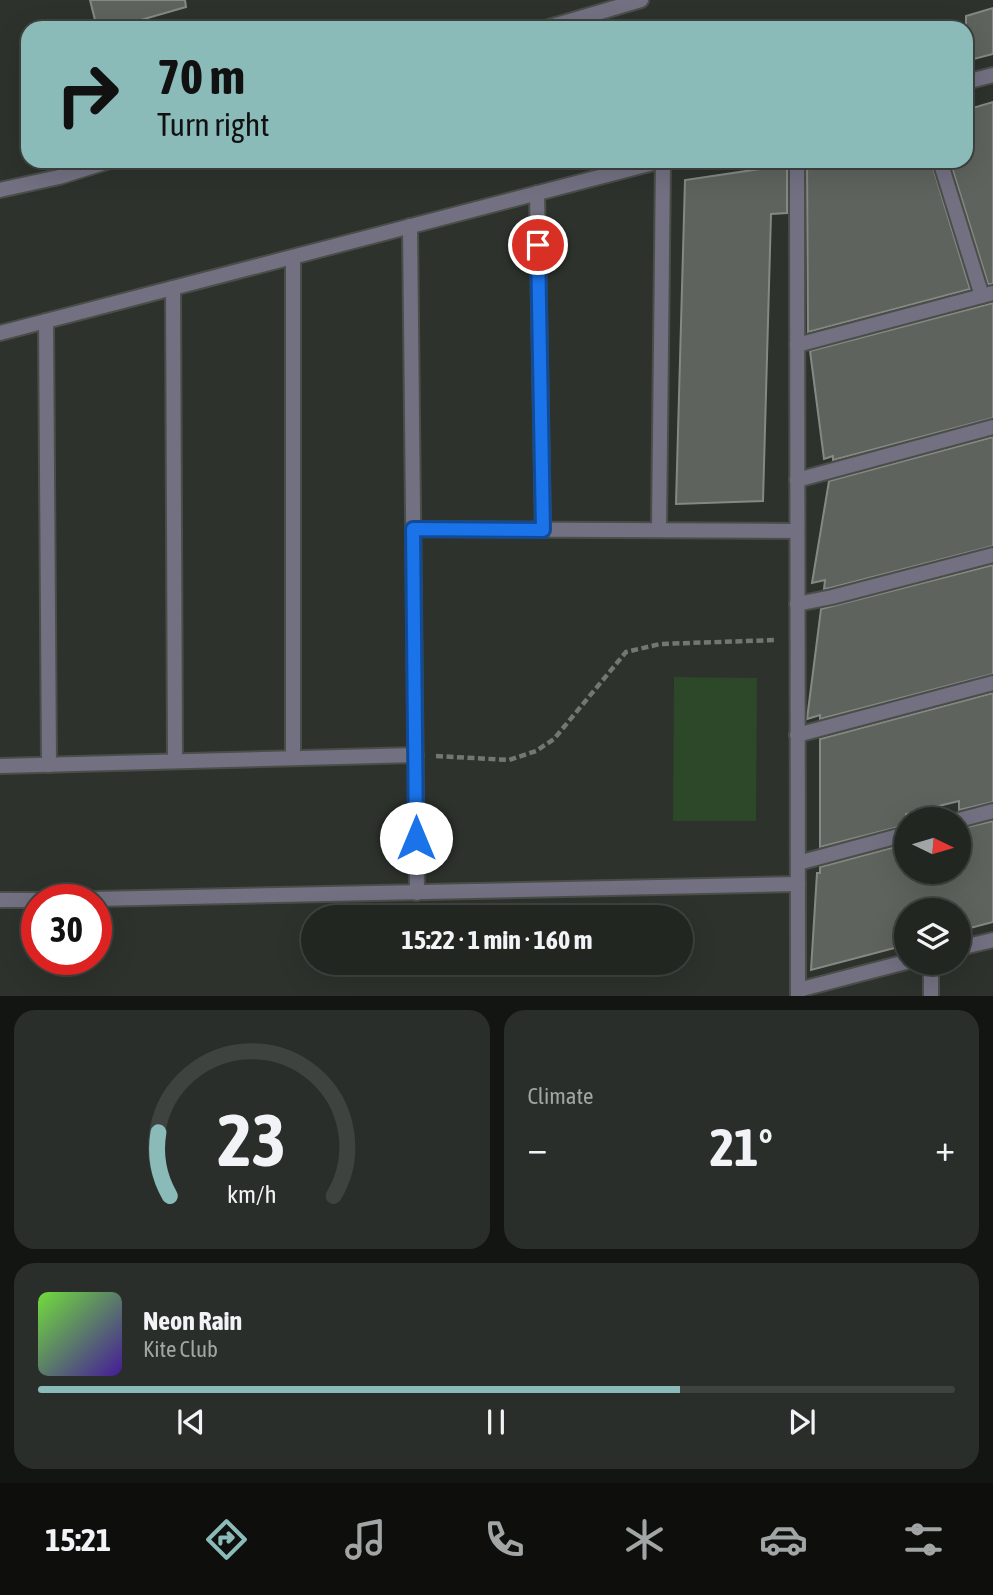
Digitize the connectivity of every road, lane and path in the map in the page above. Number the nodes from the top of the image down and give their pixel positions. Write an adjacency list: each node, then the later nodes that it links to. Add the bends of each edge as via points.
1 (641, 0): 2 (street)
2 (570, 21)
3 (993, 75): 4 (street)
4 (973, 80)
5 (88, 168): 10 (street)
6 (635, 168): 11 (street)
7 (662, 168): 23 (street)
8 (797, 168): 18 (street)
9 (943, 168): 15 (street)
10 (0, 190)
11 (537, 194): 12 (street); 22 (street)
12 (410, 226): 13 (street); 21 (street)
13 (293, 257): 14 (street); 31 (street)
14 (173, 288): 16 (street); 32 (street)
15 (988, 295): 18 (street)
16 (46, 321): 17 (street); 33 (street)
17 (0, 333)
18 (797, 345): 20 (street)
19 (993, 427): 20 (street)
20 (797, 480): 24 (street)
21 (413, 529): 22 (street); 30 (street)
22 (543, 530): 23 (street)
23 (659, 530): 24 (street)
24 (797, 531): 26 (street)
25 (993, 555): 26 (street)
26 (797, 604): 27 (street)
27 (797, 639): 29 (street); 30 (path, via 660,644 626,652 554,740 536,751 509,760)
28 (993, 683): 29 (street)
29 (797, 735): 38 (street)
30 (416, 755): 31 (street); 40 (street)
31 (293, 758): 32 (street)
32 (175, 761): 33 (street)
33 (49, 765): 34 (street)
34 (0, 766)
35 (993, 811): 36 (street)
36 (971, 817)
37 (894, 837): 38 (street)
38 (798, 863): 39 (street)
39 (798, 884): 40 (street); 48 (street)
40 (417, 893): 41 (street)
41 (112, 899)
42 (0, 900): 43 (street)
43 (21, 900)
44 (993, 940): 45 (street)
45 (971, 945)
46 (894, 965): 48 (street)
47 (931, 975): 49 (street)
48 (798, 993)
49 (931, 996)

